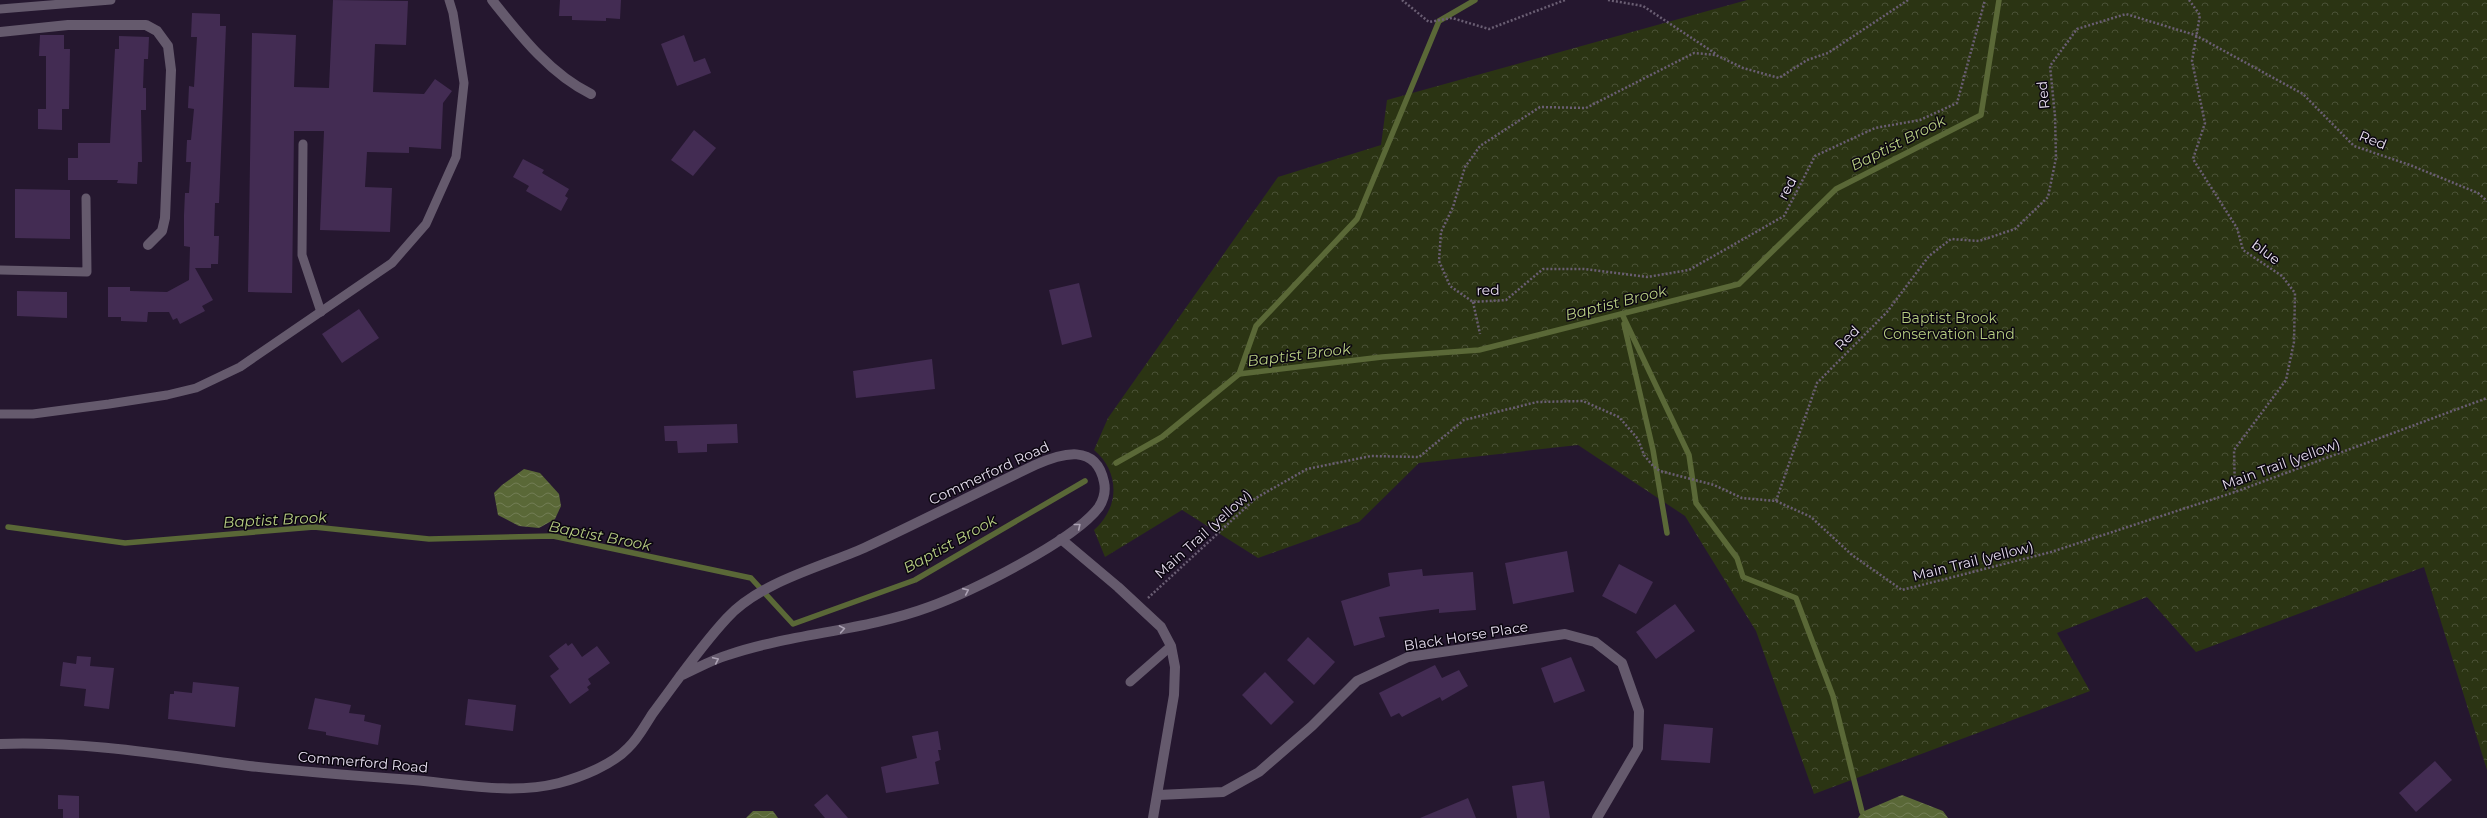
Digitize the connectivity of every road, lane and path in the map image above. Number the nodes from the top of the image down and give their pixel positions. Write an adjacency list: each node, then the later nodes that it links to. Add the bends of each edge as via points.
1 (112, 0): 10 (lane)
2 (449, 0): 21 (lane, via 464,83 456,157 426,224 392,263)
3 (492, 0): 14 (street, via 515,29 560,75)
4 (1402, 0): 5 (path, via 1429,22 1452,18 1489,29)
5 (1564, 0)
6 (1608, 0): 13 (path, via 1643,6)
7 (1908, 0): 13 (path, red, via 1828,53 1806,60 1779,78 1743,68)
8 (1985, 0): 20 (path, red, via 1957,103 1920,120 1876,128 1815,156 1784,216 1689,270 1647,277 1584,269 1543,269 1506,300)
9 (2189, 0): 12 (path, blue, via 2200,15)
10 (0, 9)
11 (0, 32): 18 (street, via 68,25 146,25 157,31 168,46 171,70 165,218 162,231)
12 (2195, 36): 17 (path, Red, via 2303,94 2354,146 2410,165 2478,193); 25 (path, blue, via 2192,61 2205,123 2193,159 2237,228 2243,250 2282,276 2295,293 2294,342 2286,380 2234,450); 26 (path, Red, via 2126,14 2077,30 2050,66 2056,158 2048,196 2015,229 1979,241 1951,239 1929,256 1887,312 1817,383)
13 (1716, 55): 20 (path, red, via 1694,53 1586,108 1540,107 1480,146 1465,167 1453,207 1441,232 1439,261 1450,286)
14 (590, 94)
15 (303, 144): 21 (lane, via 302,255)
16 (86, 198): 19 (lane, via 87,272)
17 (2487, 201)
18 (148, 245)
19 (0, 270)
20 (1473, 302): 22 (path)
21 (321, 312): 24 (lane, via 240,367 196,388 102,405 33,414)
22 (1480, 334)
23 (2487, 398): 25 (path, Main Trail (yellow))
24 (0, 414)
25 (2235, 492): 26 (path, Main Trail (yellow), via 2051,552 1902,590 1852,555 1811,517)
26 (1776, 501): 28 (path, Main Trail (yellow), via 1742,498 1714,485 1660,471 1644,455 1638,439 1619,417 1583,401 1537,402 1464,420 1419,457 1371,456 1307,468 1256,498)
27 (1061, 539): 28 (street); 30 (street, Commerford Road, one-way to 27, via 726,655 872,624 928,608 977,586); 30 (street, Commerford Road, one-way to 30, via 1101,504 1105,491 1103,476 1094,461 1080,454 1065,453 1047,460 898,532 756,594 730,614)
28 (1139, 607): 29 (street, via 1161,627)
29 (1171, 646): 31 (lane); 33 (street, via 1175,667 1174,695)
30 (680, 676): 32 (street, Commerford Road, via 627,750 601,766 558,783 519,787 480,787 302,772 118,749 36,743)
31 (1130, 682)
32 (0, 744)
33 (1158, 795): 34 (street); 35 (street, Black Horse Place, via 1223,792 1260,772 1312,726 1357,681 1408,657 1565,634 1595,642 1622,663 1639,711 1638,748)
34 (1153, 818)
35 (1597, 818)

